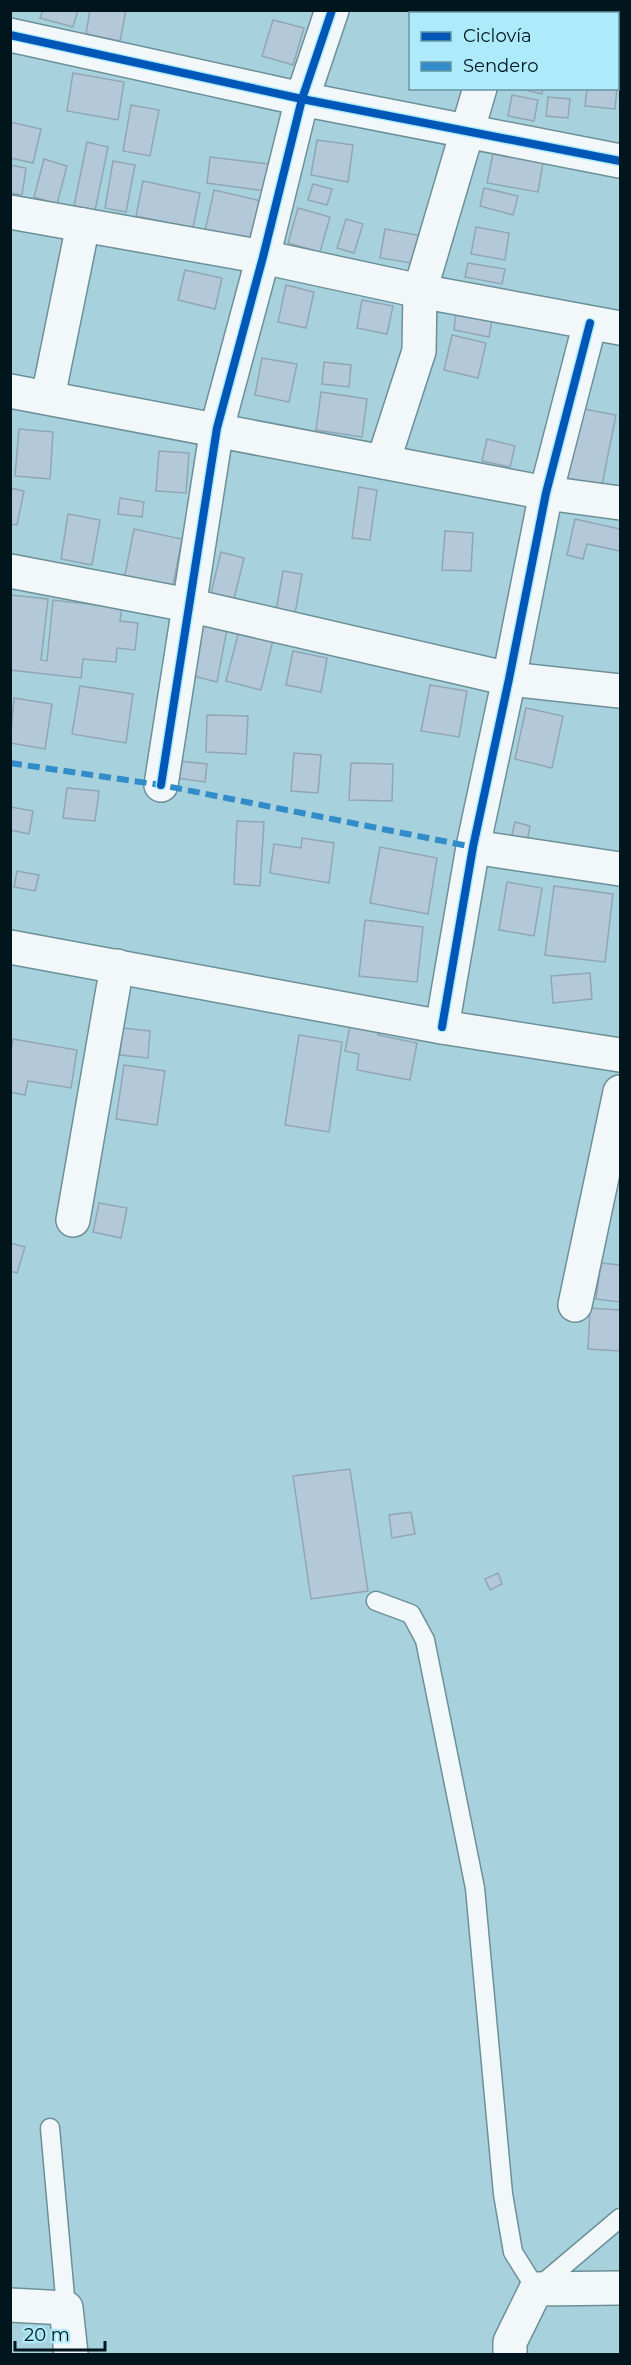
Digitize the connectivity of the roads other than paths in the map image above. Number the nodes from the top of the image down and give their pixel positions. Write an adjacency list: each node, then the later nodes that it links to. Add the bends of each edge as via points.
1 (332, 10): 4 (street)
2 (10, 35): 4 (street)
3 (479, 90): 5 (street)
4 (302, 99): 5 (street); 9 (street)
5 (468, 131): 6 (street); 10 (street)
6 (621, 161)
7 (10, 212): 8 (street)
8 (83, 225): 9 (street); 13 (street)
9 (263, 256): 10 (street); 14 (street)
10 (420, 291): 11 (street); 15 (street, via 419,351)
11 (605, 326): 16 (street)
12 (10, 391): 13 (street)
13 (48, 397): 14 (street)
14 (217, 428): 15 (street); 19 (street)
15 (383, 462): 16 (street)
16 (546, 493): 17 (street); 20 (street)
17 (621, 503)
18 (10, 571): 19 (street)
19 (188, 605): 20 (street); 22 (street)
20 (509, 679): 21 (street); 23 (street)
21 (621, 691)
22 (161, 785)
23 (473, 847): 24 (street); 27 (street)
24 (621, 869)
25 (10, 946): 26 (street)
26 (117, 966): 27 (street); 30 (street)
27 (442, 1027): 28 (street)
28 (621, 1055)
29 (621, 1092): 31 (street)
30 (73, 1220)
31 (575, 1305)
32 (376, 1601): 36 (lane, via 411,1614 425,1640 475,1888 505,2205 513,2252)
33 (50, 2128): 38 (lane)
34 (621, 2218): 36 (lane)
35 (621, 2288): 36 (street)
36 (536, 2289): 40 (street, via 510,2342)
37 (10, 2305): 38 (street)
38 (66, 2308): 39 (street)
39 (71, 2355)
40 (510, 2355)

